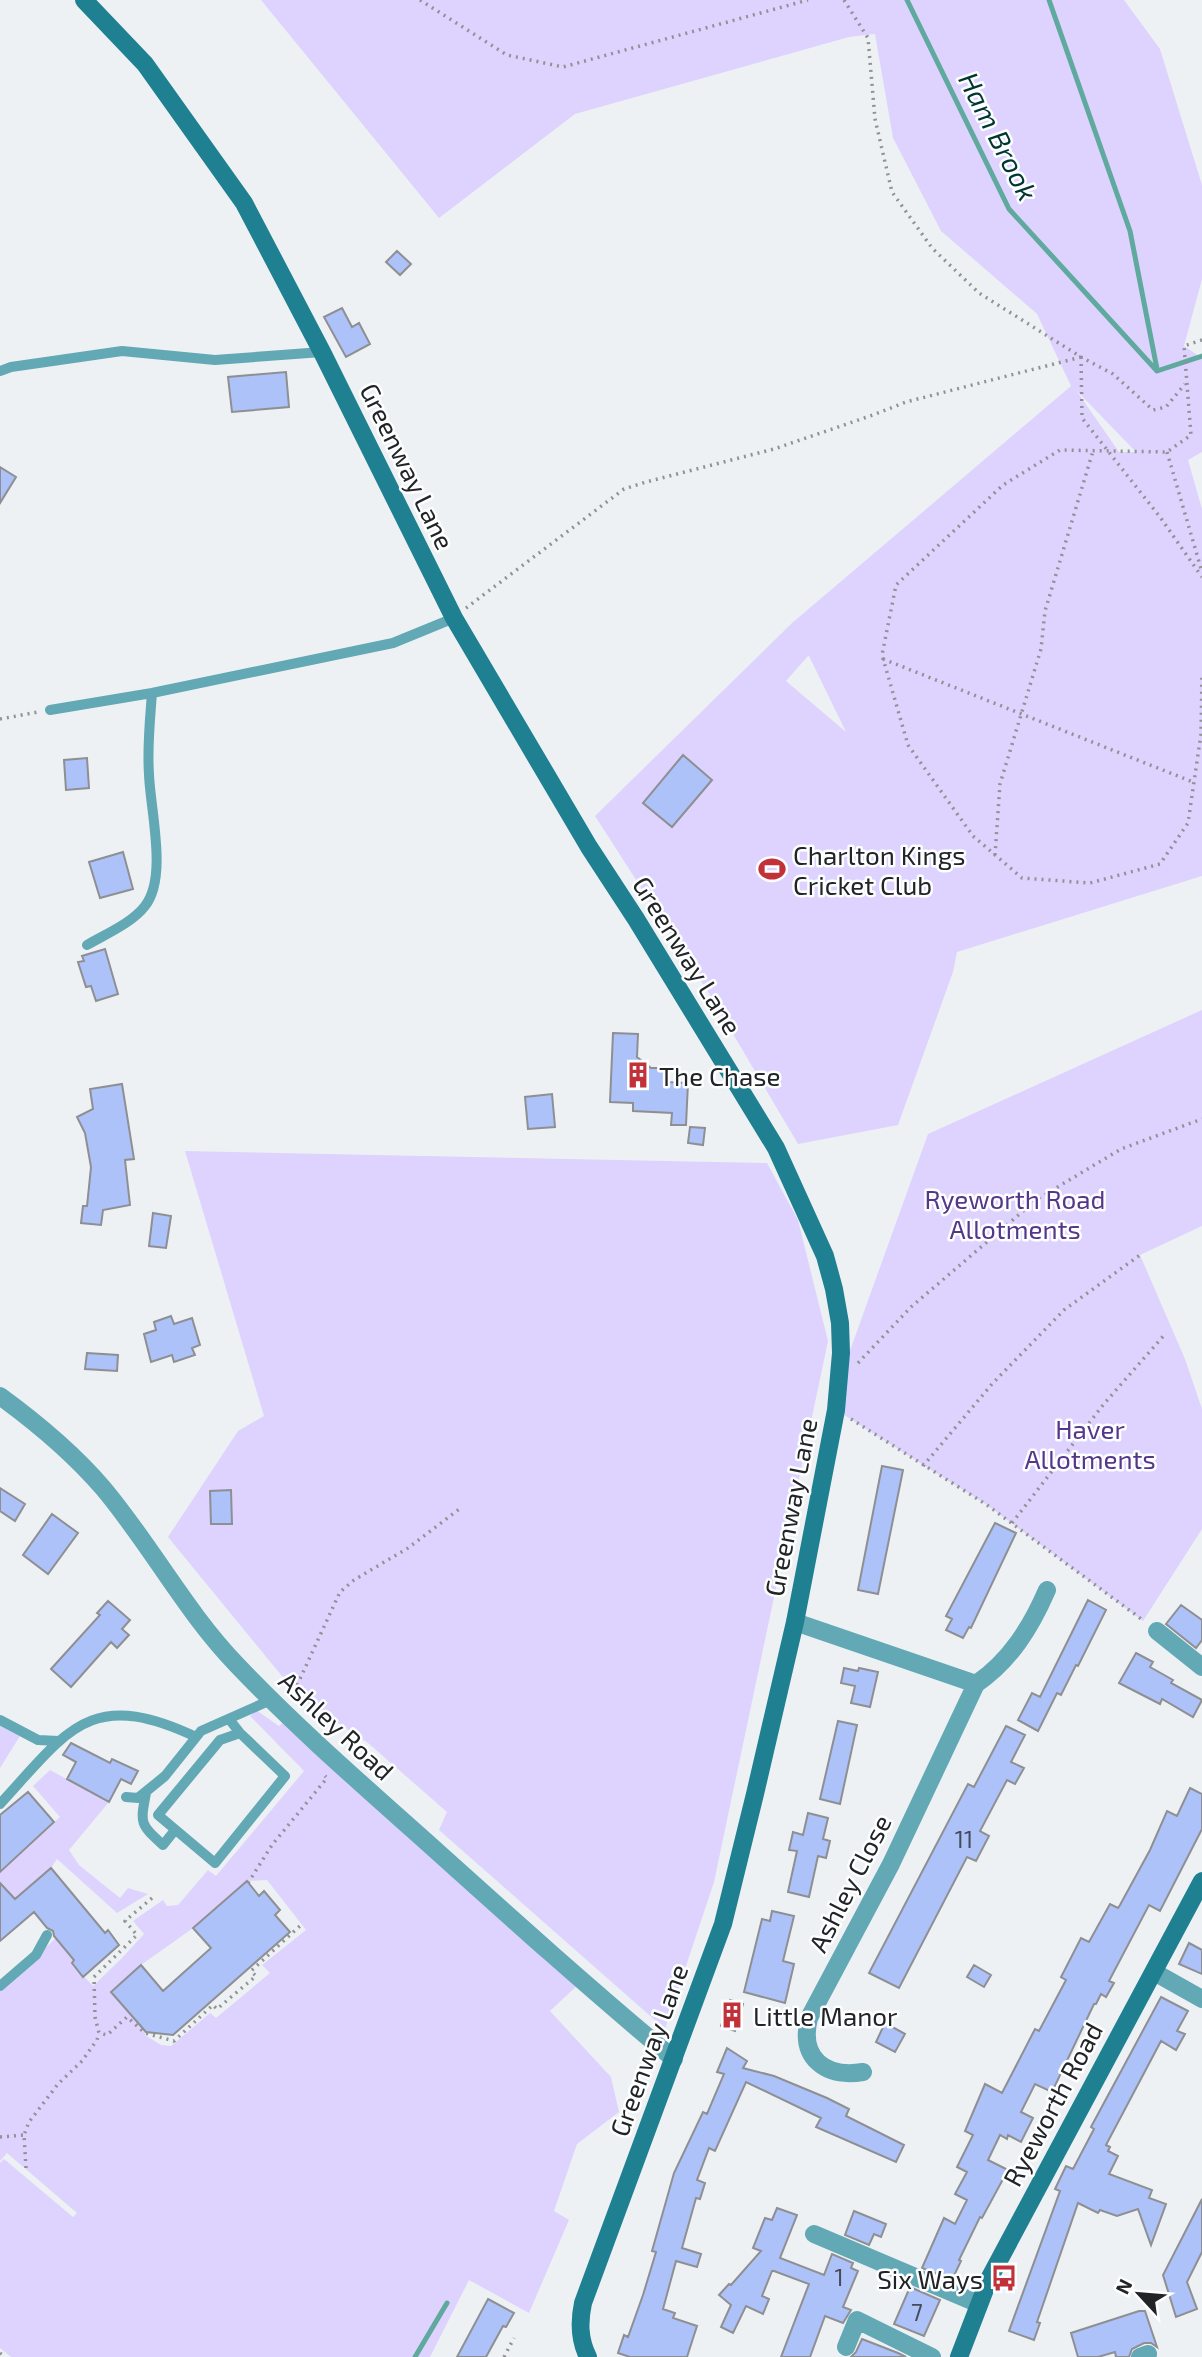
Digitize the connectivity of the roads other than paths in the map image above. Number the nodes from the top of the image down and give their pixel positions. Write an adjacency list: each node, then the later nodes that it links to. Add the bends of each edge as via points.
1 (84, 0): 2 (street, Greenway Lane, via 145,64 244,203)
2 (322, 352): 3 (lane, via 215,360 122,351); 4 (street, Greenway Lane)
3 (0, 371)
4 (454, 618): 5 (lane, via 393,643); 10 (street, Greenway Lane, via 776,1149 825,1256 840,1322 839,1381)
5 (152, 693): 6 (lane); 7 (lane, via 148,741 156,864 153,891 139,913)
6 (50, 710)
7 (88, 945)
8 (0, 1396): 14 (street, Ashley Road, via 84,1467 120,1510 192,1614)
9 (1047, 1590): 13 (street, Ashley Close, via 1012,1652)
10 (795, 1622): 13 (street); 29 (street, Greenway Lane, via 723,1924)
11 (1157, 1631): 12 (street)
12 (1202, 1667)
13 (976, 1684): 30 (street, Ashley Close, via 891,1864 808,2018 807,2048 817,2062 840,2073)
14 (272, 1701): 15 (lane); 29 (street, Ashley Road)
15 (229, 1718): 17 (lane); 18 (lane)
16 (0, 1720): 19 (lane, via 38,1740)
17 (240, 1733): 23 (lane, via 220,1740 158,1815); 23 (lane, via 285,1776 215,1863)
18 (196, 1737): 19 (lane, via 161,1721 124,1714 91,1720); 20 (lane)
19 (59, 1741): 22 (lane)
20 (146, 1793): 21 (lane); 23 (lane, via 145,1829 163,1845)
21 (126, 1797)
22 (0, 1804)
23 (176, 1830)
24 (1202, 1881): 26 (street, Ryeworth Road)
25 (47, 1936): 27 (lane, via 36,1955)
26 (1154, 1972): 28 (street); 32 (street, Ryeworth Road, via 1034,2192)
27 (0, 1986)
28 (1202, 1999)
29 (674, 2059): 34 (street, Greenway Lane, via 583,2303 581,2338)
30 (863, 2072)
31 (814, 2234): 32 (street)
32 (979, 2304): 36 (street, Ryeworth Road)
33 (846, 2347): 35 (street, via 857,2320)
34 (588, 2357)
35 (932, 2357)
36 (959, 2357)

